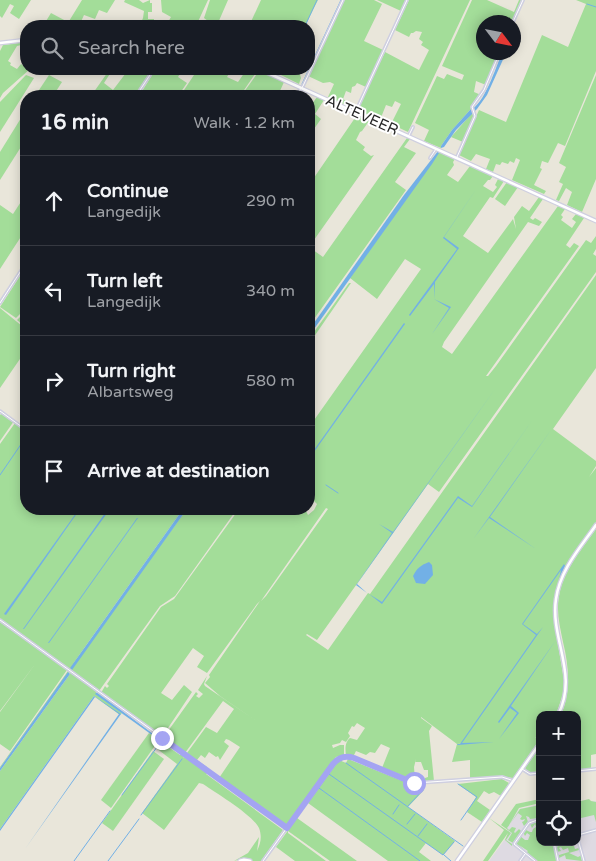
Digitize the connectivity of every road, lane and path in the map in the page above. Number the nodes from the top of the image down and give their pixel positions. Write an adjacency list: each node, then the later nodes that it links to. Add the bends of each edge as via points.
1 (343, 0): 7 (street)
2 (407, 0): 16 (street)
3 (522, 0): 4 (street)
4 (516, 15)
5 (20, 41): 6 (street)
6 (0, 43)
7 (315, 59)
8 (497, 60): 21 (street, via 484,90 472,106 474,118)
9 (150, 75): 13 (street)
10 (272, 75): 12 (street, ALTEVEER)
11 (307, 75): 12 (street)
12 (301, 88): 14 (street, ALTEVEER)
13 (140, 90)
14 (306, 90)
15 (315, 94): 16 (street, ALTEVEER)
16 (356, 112): 18 (street, ALTEVEER)
17 (413, 127): 18 (street)
18 (408, 136): 19 (street, ALTEVEER)
19 (437, 149): 20 (street); 21 (street, ALTEVEER)
20 (430, 158)
21 (457, 158): 22 (street, ALTEVEER)
22 (596, 221)
23 (20, 272): 24 (street)
24 (0, 302)
25 (0, 412): 26 (street)
26 (20, 426)
27 (596, 526): 29 (street, via 565,571 558,591 555,612 567,682)
28 (0, 620): 37 (street)
29 (560, 711)
30 (536, 748): 31 (street)
31 (521, 769): 34 (street); 35 (street)
32 (596, 770): 33 (street)
33 (581, 771)
34 (536, 773)
35 (513, 781): 37 (street, via 502,777 416,783 354,758 343,757 334,763); 46 (street)
36 (536, 820): 42 (street, via 528,823 514,844)
37 (287, 828): 45 (street)
38 (596, 830): 39 (street)
39 (581, 835)
40 (555, 846): 49 (street)
41 (580, 846): 50 (street)
42 (525, 854): 47 (street); 48 (street)
43 (240, 861): 44 (main road)
44 (250, 861)
45 (263, 861)
46 (457, 861)
47 (520, 861)
48 (535, 861)
49 (558, 861)
50 (584, 861)

